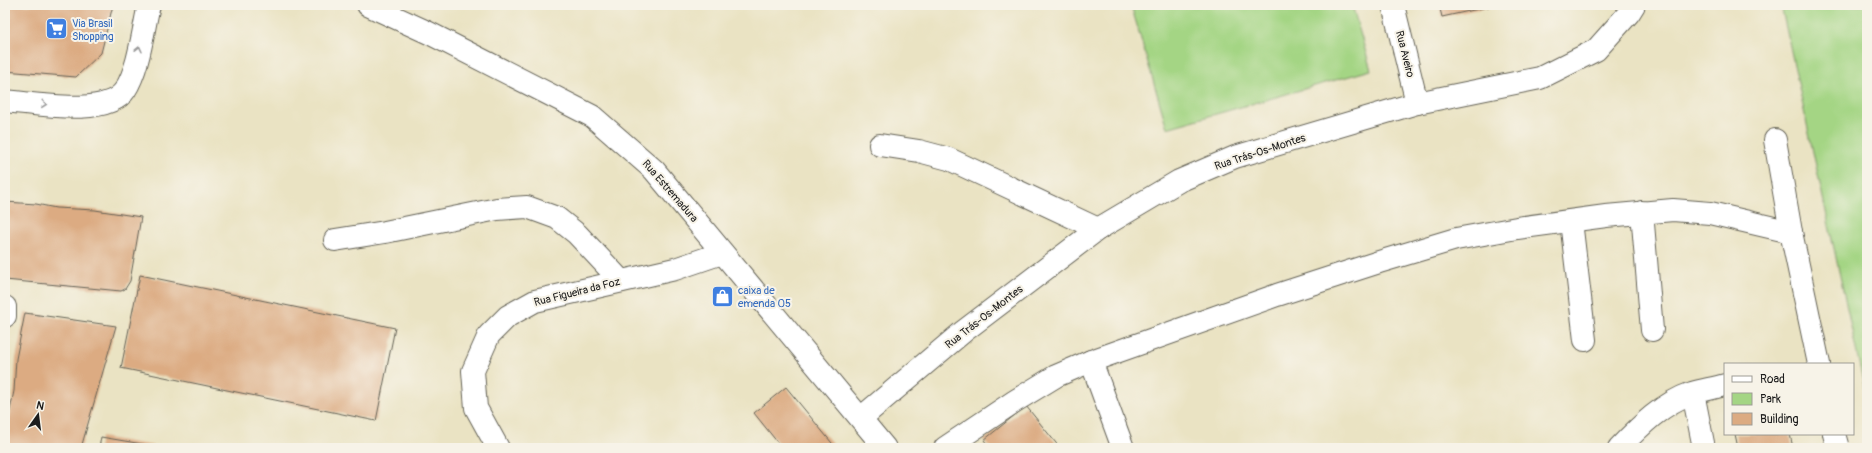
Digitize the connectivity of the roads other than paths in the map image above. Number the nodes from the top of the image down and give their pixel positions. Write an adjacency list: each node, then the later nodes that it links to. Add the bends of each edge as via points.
1 (149, 5): 5 (street, one-way to 1, via 68,106 94,106 112,101 125,91 133,75)
2 (368, 5): 14 (street, Rua Estremadura, via 592,116 654,170)
3 (1393, 5): 6 (street, Rua Aveiro)
4 (1634, 5): 6 (street, Rua Trás-Os-Montes, via 1596,50 1540,78)
5 (5, 100)
6 (1417, 103): 11 (street, Rua Trás-Os-Montes, via 1235,157 1179,182)
7 (1775, 140): 12 (street)
8 (880, 145): 11 (street, via 920,151 949,159)
9 (1642, 212): 10 (street); 12 (street, via 1673,210 1710,213); 18 (street)
10 (1572, 221): 19 (street); 20 (street, via 1456,239 1277,295)
11 (1098, 229): 24 (street, Rua Trás-Os-Montes, via 964,331)
12 (1791, 232): 21 (street)
13 (335, 240): 15 (street, via 497,209 527,207 557,218 577,234)
14 (722, 253): 15 (street, Rua Figueira da Foz); 24 (street, Rua Estremadura)
15 (621, 281): 27 (street, Rua Figueira da Foz, via 535,301 508,316 489,335 473,371 476,408)
16 (5, 307): 17 (street)
17 (5, 316)
18 (1652, 330)
19 (1585, 340)
20 (1091, 361): 29 (street, via 1056,376); 30 (street)
21 (1819, 363)
22 (1724, 385): 23 (street)
23 (1692, 393): 26 (street, via 1656,413); 31 (street)
24 (861, 418): 28 (street, Rua Estremadura)
25 (1834, 435): 32 (street)
26 (1628, 444)
27 (498, 448)
28 (885, 448)
29 (945, 448)
30 (1123, 448)
31 (1704, 448)
32 (1838, 448)

